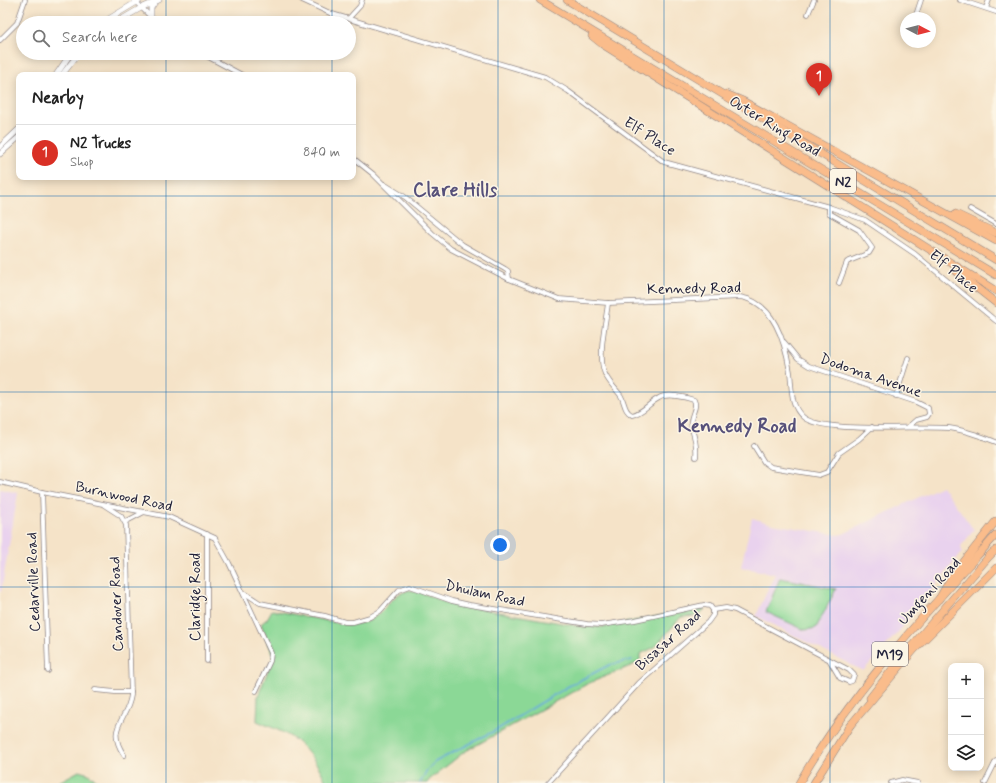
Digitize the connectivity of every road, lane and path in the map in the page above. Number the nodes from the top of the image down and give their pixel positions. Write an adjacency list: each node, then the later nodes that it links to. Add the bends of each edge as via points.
1 (24, 0): 17 (street)
2 (302, 0): 22 (street, Elf Place)
3 (362, 0): 23 (street)
4 (540, 0): 26 (highway, Outer Ring Road / N2)
5 (566, 0): 34 (highway, Outer Ring Road / N2)
6 (814, 0): 16 (street)
7 (921, 0): 14 (street)
8 (960, 0): 13 (street)
9 (989, 0): 13 (street)
10 (137, 1): 12 (street); 18 (street)
11 (157, 1): 12 (street); 21 (street, via 151,8)
12 (141, 8): 19 (street); 20 (street)
13 (986, 8): 15 (street)
14 (916, 12)
15 (996, 12)
16 (808, 14)
17 (19, 16)
18 (113, 16)
19 (127, 16)
20 (149, 16)
21 (151, 16)
22 (342, 16)
23 (351, 16)
24 (356, 20): 41 (street, Elf Place, via 546,77 664,162)
25 (16, 24): 27 (street)
26 (586, 28): 47 (highway, via 602,44); 49 (highway, Outer Ring Road / N2)
27 (0, 40)
28 (66, 60): 31 (street)
29 (74, 60): 32 (street)
30 (214, 60): 33 (street)
31 (58, 72)
32 (64, 72)
33 (236, 72)
34 (714, 90): 42 (highway, via 739,99); 48 (highway, Outer Ring Road / N2)
35 (16, 132): 37 (street)
36 (16, 140): 38 (street)
37 (0, 146)
38 (0, 154)
39 (356, 161): 40 (street, Kennedy Road)
40 (383, 184): 50 (street, Kennedy Road, via 451,249); 50 (street, via 405,197 463,245 505,269)
41 (829, 207): 52 (street, via 830,213 858,230 872,248 869,253 847,262); 57 (street, Elf Place, via 872,224 915,254)
42 (941, 209): 45 (highway); 46 (highway)
43 (970, 209): 44 (street)
44 (996, 224)
45 (996, 233)
46 (996, 241)
47 (934, 253): 51 (highway); 53 (highway)
48 (996, 260)
49 (996, 275)
50 (509, 279): 54 (street, Kennedy Road, via 559,299)
51 (967, 280): 55 (highway); 56 (highway)
52 (839, 283)
53 (996, 291)
54 (608, 303): 58 (street, Kennedy Road, via 746,298 765,309); 65 (street, via 602,359 608,381 622,397 626,409 632,415 662,396 694,400 696,404 691,423 697,444)
55 (996, 303)
56 (996, 307)
57 (996, 321)
58 (783, 341): 60 (street, Dodoma Avenue, via 798,359 809,366); 62 (street, Kennedy Road, via 790,371 793,403 802,417 822,425)
59 (908, 358): 60 (street)
60 (896, 396): 61 (street, Dodoma Avenue, via 929,410 927,417 916,420)
61 (908, 427): 62 (street, Kennedy Road); 63 (street, Kennedy Road, via 951,429)
62 (872, 428): 64 (street, via 839,453 827,472 819,475 771,467 764,462)
63 (995, 440)
64 (754, 446)
65 (696, 457)
66 (0, 482): 67 (street, Burnwood Road)
67 (42, 492): 68 (street, Burnwood Road); 81 (street, Cedarville Road)
68 (102, 504): 69 (street, Burnwood Road); 71 (street, via 121,516)
69 (144, 511): 71 (street); 72 (street, Burnwood Road, via 169,517)
70 (996, 521): 77 (highway, via 950,578)
71 (125, 522): 84 (street, Candover Road)
72 (207, 534): 76 (street, Burnwood Road, via 218,542); 79 (street, Claridge Road)
73 (996, 535): 77 (highway, Umgeni Road / M19)
74 (996, 549): 85 (highway, Umgeni Road / M19, via 898,662)
75 (996, 568): 85 (highway, via 914,650)
76 (243, 592): 78 (street, Dhulam Road, via 260,603 345,622 370,617 380,611 399,590 410,586 470,605 587,624 612,624 704,605 710,606); 83 (street, Burnwood Road, via 271,653 270,661)
77 (939, 599): 89 (highway, Umgeni Road / M19, via 860,691)
78 (713, 610): 80 (street, Bisasar Road, via 735,610); 88 (street, Bisasar Road, via 708,622 639,682)
79 (207, 660)
80 (830, 661): 80 (street, Bisasar Road, via 853,672 852,681 842,680)
81 (48, 671)
82 (95, 690): 84 (street)
83 (256, 691)
84 (131, 692): 86 (street, Candover Road, via 130,703 116,733)
85 (848, 728): 90 (highway, Umgeni Road / M19)
86 (124, 755)
87 (996, 761): 93 (street)
88 (548, 783)
89 (799, 783)
90 (814, 783)
91 (891, 783): 92 (street, via 902,780)
92 (918, 783)
93 (985, 783)

